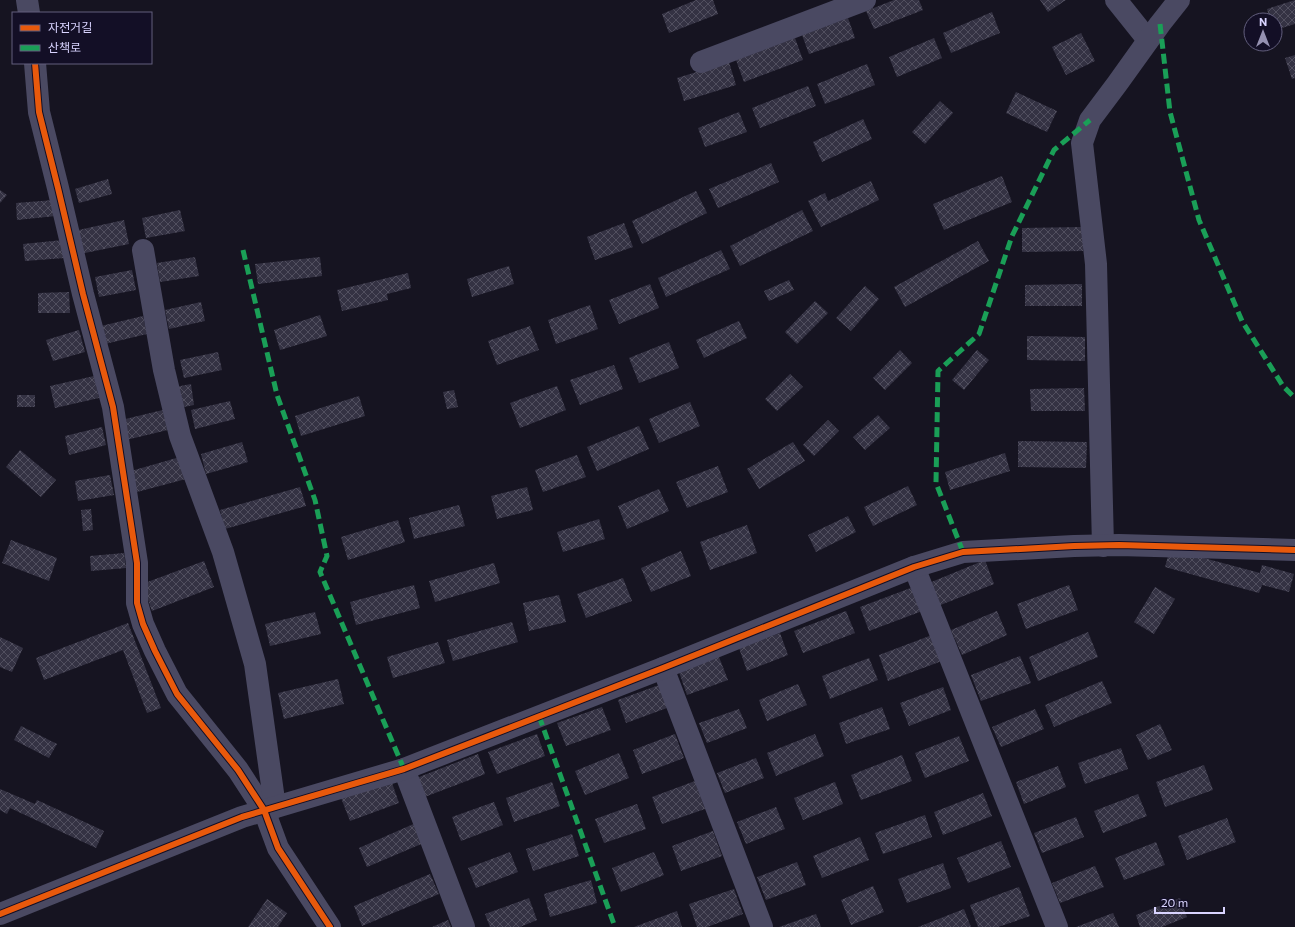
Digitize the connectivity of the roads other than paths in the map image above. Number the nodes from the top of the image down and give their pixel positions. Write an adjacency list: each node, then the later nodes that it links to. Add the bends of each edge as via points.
1 (27, 0): 5 (street)
2 (865, 0): 7 (street)
3 (1116, 0): 6 (street)
4 (1179, 0): 6 (street)
5 (29, 12)
6 (1148, 40): 10 (street, via 1090,120 1082,143 1096,264)
7 (701, 62)
8 (35, 64): 15 (street, via 39,112 82,294 113,407 138,563 137,603 143,624 178,694)
9 (143, 250): 15 (street, via 164,370 180,436 223,552 256,664)
10 (1103, 546): 11 (street); 12 (street, via 962,552)
11 (1295, 550)
12 (914, 567): 13 (street); 20 (street)
13 (663, 668): 14 (street); 19 (street)
14 (404, 769): 15 (street); 18 (street)
15 (270, 808): 16 (street); 17 (street, via 278,848)
16 (0, 914)
17 (330, 927)
18 (464, 927)
19 (762, 927)
20 (1058, 927)

